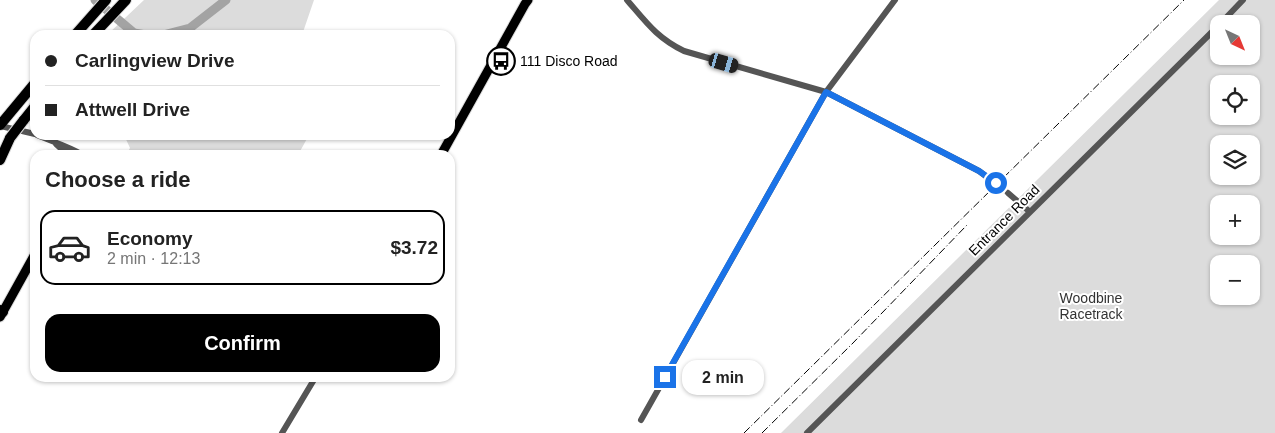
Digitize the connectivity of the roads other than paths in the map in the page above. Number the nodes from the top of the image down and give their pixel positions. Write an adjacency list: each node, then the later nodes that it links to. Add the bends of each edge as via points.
1 (106, 0): 8 (highway)
2 (126, 0): 9 (highway)
3 (627, 0): 12 (street, via 661,38 684,51)
4 (894, 0): 12 (street)
5 (1244, 0): 7 (street, Entrance Road)
6 (526, 1): 15 (main road)
7 (1228, 15)
8 (78, 30)
9 (98, 30)
10 (1210, 33): 26 (street, Entrance Road)
11 (30, 89): 14 (highway)
12 (826, 92): 24 (street, via 979,171); 30 (street)
13 (30, 112): 17 (highway, bridge)
14 (2, 123): 16 (street)
15 (455, 130)
16 (30, 133)
17 (10, 138): 22 (highway); 23 (highway)
18 (48, 140): 19 (street)
19 (55, 143): 20 (street); 21 (street)
20 (61, 150)
21 (75, 150)
22 (0, 151)
23 (0, 160)
24 (996, 183)
25 (1008, 193): 26 (street)
26 (1030, 212): 32 (street, Entrance Road)
27 (30, 263): 28 (main road)
28 (1, 313)
29 (312, 382): 31 (street)
30 (640, 420)
31 (282, 433)
32 (807, 433)

